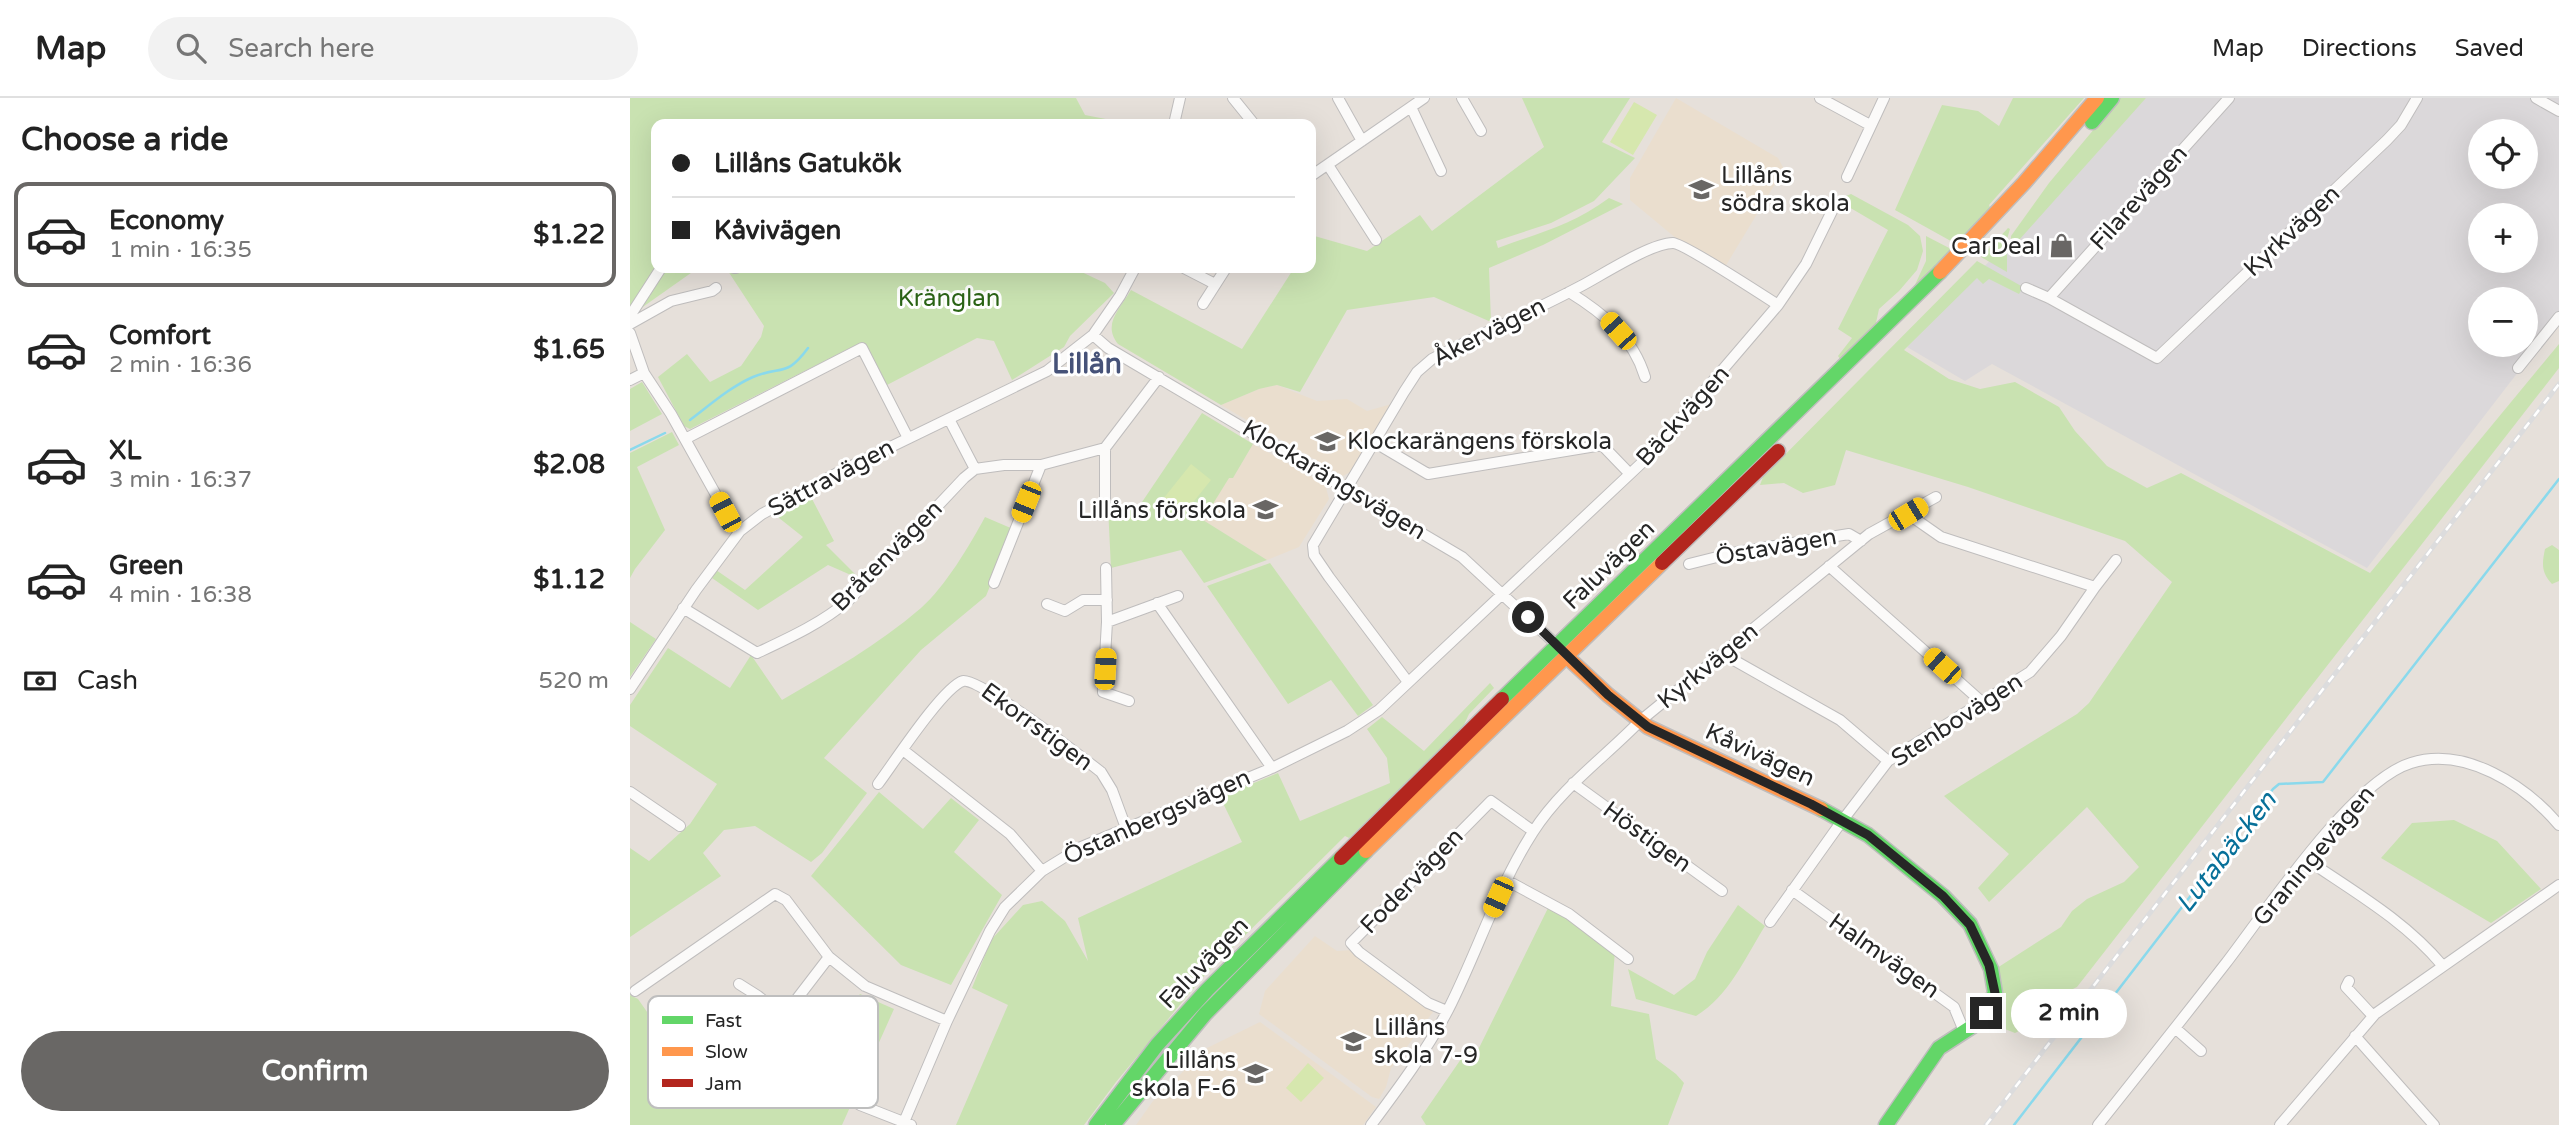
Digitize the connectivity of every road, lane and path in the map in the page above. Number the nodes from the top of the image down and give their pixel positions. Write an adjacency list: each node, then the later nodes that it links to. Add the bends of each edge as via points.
1 (1180, 98): 15 (street)
2 (1338, 98): 19 (street)
3 (1424, 98): 13 (street)
4 (1462, 98): 18 (street)
5 (1820, 98): 17 (street)
6 (1884, 98): 17 (street)
7 (2097, 98): 26 (main road, Faluvägen)
8 (2112, 98): 26 (main road, Faluvägen)
9 (2229, 98): 36 (street, Filarevägen)
10 (2417, 98): 36 (street, Kyrkvägen, via 2401,125 2372,155 2157,358)
11 (2536, 98): 14 (street)
12 (1240, 100): 16 (street)
13 (1411, 107): 19 (street); 21 (street)
14 (2559, 111)
15 (1175, 119)
16 (1251, 119)
17 (1870, 125): 23 (street)
18 (1481, 131)
19 (1362, 141): 20 (street)
20 (1328, 165): 22 (street); 25 (street)
21 (1441, 171)
22 (1316, 173)
23 (1847, 177)
24 (1832, 211): 38 (street, Bäckvägen, via 1806,264)
25 (1376, 240)
26 (1975, 246): 27 (main road, Faluvägen)
27 (1959, 263): 39 (main road, Faluvägen); 78 (main road, Faluvägen, via 1651,554)
28 (658, 273): 40 (street)
29 (1132, 273): 44 (street, Sättravägen)
30 (1194, 273): 32 (street)
31 (1223, 273): 32 (street)
32 (1215, 284): 37 (street)
33 (716, 288): 42 (street, via 671,301)
34 (2026, 288): 36 (street)
35 (1569, 292): 38 (street, Åkervägen, via 1672,242); 48 (street, via 1600,311 1618,331); 54 (street, Åkervägen, via 1426,363)
36 (2049, 298)
37 (1203, 304)
38 (1778, 305): 58 (street, Bäckvägen)
39 (1922, 311)
40 (630, 316)
41 (2559, 317): 45 (street)
42 (630, 324)
43 (630, 333): 46 (street)
44 (1093, 335): 47 (street, Klockarängsvägen); 50 (street, Sättravägen, via 1047,370)
45 (2518, 368)
46 (644, 373): 49 (street); 52 (street)
47 (1158, 377): 55 (street); 59 (street, Klockarängsvägen)
48 (1645, 377)
49 (630, 380)
50 (949, 419): 51 (street, Sättravägen); 57 (street)
51 (908, 438): 52 (street, via 862,348); 63 (street, Sättravägen, via 762,514)
52 (685, 439): 63 (street)
53 (1791, 439): 78 (main road, Faluvägen)
54 (1374, 442): 58 (street, via 1428,474 1602,445); 59 (street, Åkervägen)
55 (1105, 448): 56 (street); 61 (street)
56 (1041, 465): 57 (street); 69 (street)
57 (975, 469): 76 (street, Bråtenvägen, via 849,600 775,645 757,653)
58 (1630, 474): 71 (street, Bäckvägen)
59 (1348, 488): 71 (street, Klockarängsvägen, via 1462,557); 80 (street, Åkervägen, via 1313,545 1314,555)
60 (1936, 498): 62 (street, Kyrkvägen)
61 (1105, 503)
62 (1908, 514): 64 (street, Kyrkvägen); 70 (street, via 1941,537)
63 (740, 531): 76 (street, Sättravägen)
64 (1861, 541): 66 (street, Östavägen, via 1849,534); 67 (street, Kyrkvägen)
65 (2116, 560): 70 (street, Stenbovägen)
66 (1689, 564)
67 (1829, 566): 79 (street, Kyrkvägen); 84 (street, Östavägen)
68 (1106, 568): 73 (street)
69 (994, 583)
70 (2095, 587): 84 (street, Stenbovägen, via 2043,660)
71 (1503, 593): 78 (street, Klockarängsvägen); 80 (street, Östanbergsvägen)
72 (1178, 596): 74 (street)
73 (1107, 600): 75 (street, via 1083,600 1065,611); 77 (street)
74 (1157, 603): 77 (street); 88 (street)
75 (1047, 604)
76 (683, 608): 81 (street, Sättravägen)
77 (1107, 622): 83 (street, via 1103,692)
78 (1562, 651): 82 (main road, Faluvägen); 85 (main road, Kåvivägen)
79 (1723, 654): 85 (street, Kyrkvägen); 87 (street, via 1840,720)
80 (1408, 682): 88 (street, Östanbergsvägen, via 1371,717)
81 (630, 689)
82 (1518, 692): 121 (main road, Faluvägen, via 1207,990 1157,1045); 122 (main road, Faluvägen, via 1216,1000)
83 (1129, 701)
84 (1983, 703): 87 (street, Stenbovägen)
85 (1640, 721): 89 (street, Kyrkvägen); 92 (main road, Kåvivägen)
86 (903, 750): 90 (street, Ekorrstigen); 95 (street, Ekorrstigen, via 946,693 970,680 1101,772); 98 (street, via 1010,834)
87 (1888, 761): 92 (street, Stenbovägen)
88 (1272, 768): 95 (street, Östanbergsvägen)
89 (1573, 783): 96 (street, Kyrkvägen); 102 (street, Höstigen)
90 (878, 784)
91 (630, 792): 94 (street)
92 (1842, 821): 101 (street, Stenbovägen); 116 (main road, Kåvivägen, via 1868,835 1943,896 1978,938 1995,993 1986,1013)
93 (2559, 825): 97 (street, Graningevägen, via 2529,795 2502,778 2466,762 2437,759 2411,763 2385,775 2360,796)
94 (680, 826)
95 (1126, 828): 98 (street, Östanbergsvägen, via 1081,847)
96 (1534, 831): 99 (street, Kyrkvägen); 112 (street, Fodervägen, via 1491,801 1351,943 1428,1003)
97 (2306, 859): 106 (street, via 2395,919); 115 (street, Graningevägen)
98 (1042, 871): 114 (street, Östanbergsvägen, via 1005,907)
99 (1506, 880): 105 (street, via 1569,914); 112 (street, Kyrkvägen)
100 (2559, 885): 106 (street)
101 (1792, 890): 103 (street, Stenbovägen); 116 (street, Halmvägen, via 1954,1007)
102 (1722, 891)
103 (1770, 922)
104 (829, 957): 109 (street, via 786,900 775,894); 111 (street); 114 (street, via 865,986)
105 (1628, 959)
106 (2442, 965): 113 (street)
107 (2349, 981): 113 (street, via 2346,987)
108 (739, 984): 110 (street)
109 (635, 991)
110 (755, 996)
111 (799, 996)
112 (1447, 1011): 123 (street, Kyrkvägen)
113 (2373, 1016): 117 (street)
114 (947, 1021): 120 (street, Östanbergsvägen)
115 (2175, 1028): 118 (street); 125 (street, Graningevägen)
116 (1964, 1031): 124 (main road, Kåvivägen, via 1939,1048)
117 (2355, 1037): 126 (street); 127 (street)
118 (2201, 1051)
119 (868, 1108): 120 (street, Östanbergsvägen)
120 (908, 1123)
121 (1096, 1125)
122 (1112, 1125)
123 (1371, 1125)
124 (1886, 1125)
125 (2098, 1125)
126 (2280, 1125)
127 (2434, 1125)

